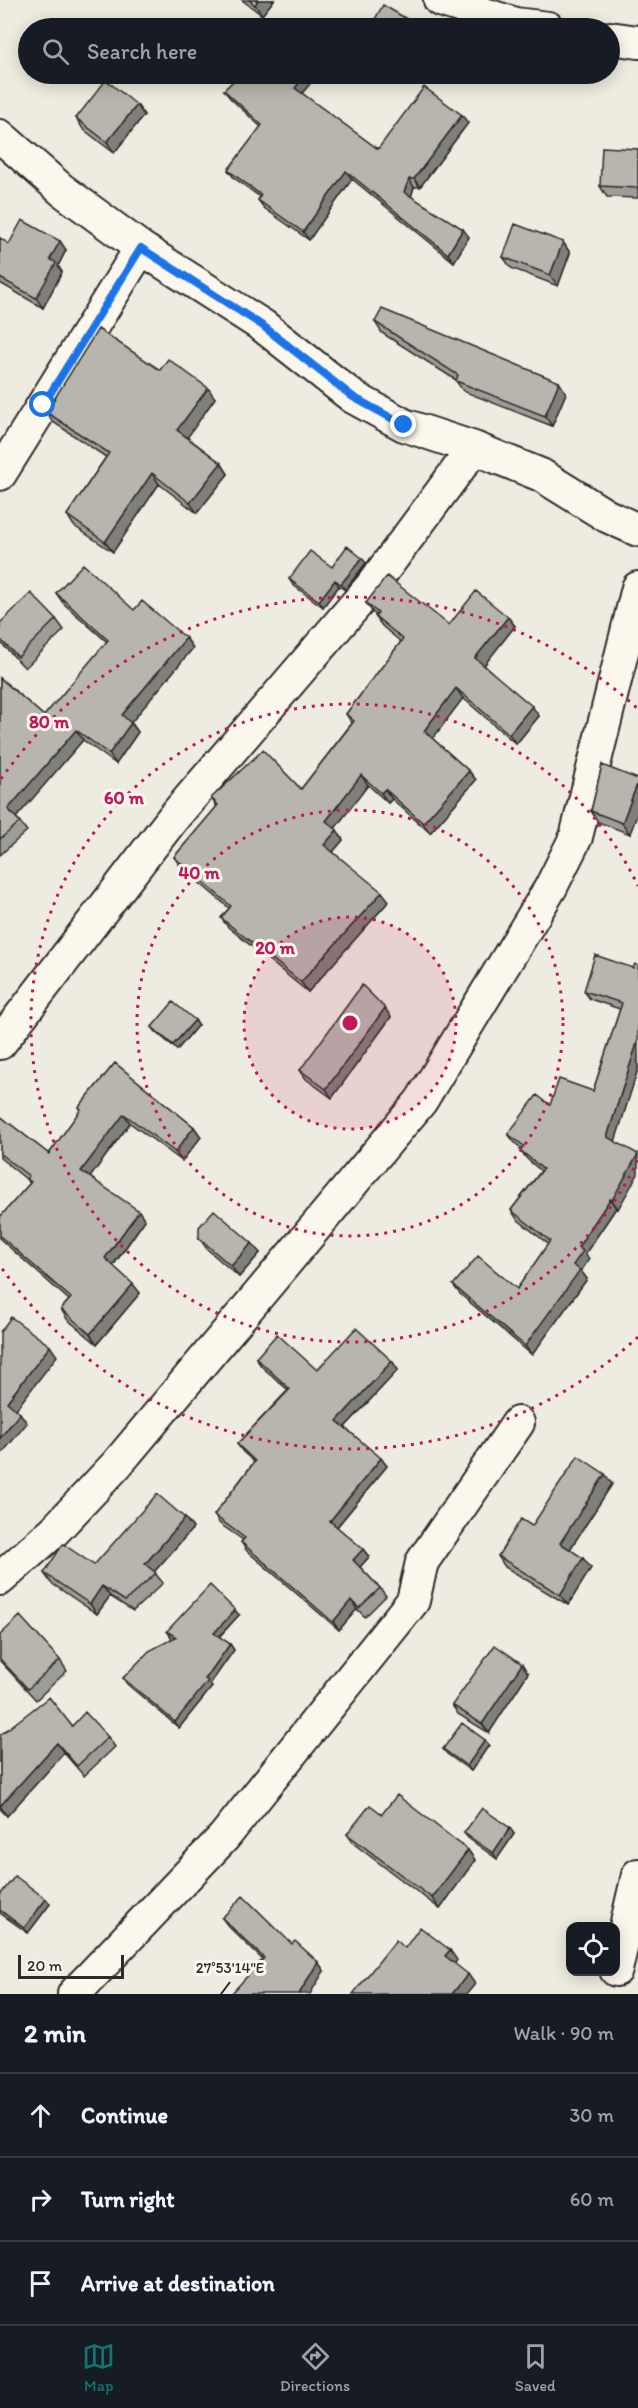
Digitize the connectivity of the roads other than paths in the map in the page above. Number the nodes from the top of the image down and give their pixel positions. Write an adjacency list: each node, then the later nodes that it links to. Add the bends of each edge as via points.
1 (440, 0): 2 (street)
2 (496, 18)
3 (620, 40): 4 (street)
4 (638, 42)
5 (0, 136): 6 (street, via 62,190)
6 (141, 248): 7 (street, via 263,326 353,397 404,425); 8 (street)
7 (474, 448): 9 (street, via 541,475 607,516); 11 (street, via 370,588 173,818)
8 (0, 474)
9 (638, 530)
10 (638, 588): 13 (street, via 576,837 551,887 421,1101 117,1464 54,1531)
11 (0, 1043)
12 (518, 1423): 17 (street, via 422,1562 413,1601 224,1837)
13 (0, 1579)
14 (638, 1875): 15 (street)
15 (620, 1950)
16 (614, 1976): 18 (street)
17 (74, 1994)
18 (610, 1994)

